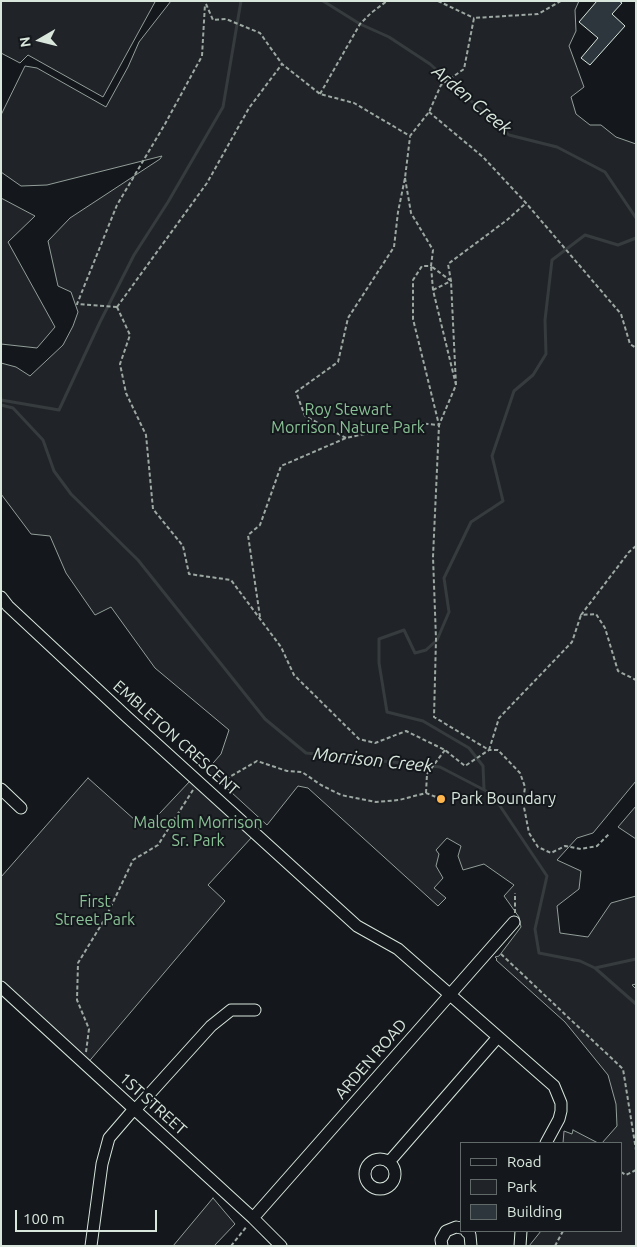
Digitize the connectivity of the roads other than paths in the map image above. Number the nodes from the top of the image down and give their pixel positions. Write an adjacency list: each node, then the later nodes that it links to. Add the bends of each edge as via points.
1 (1, 596): 6 (street, EMBLETON CRESCENT, via 78,671 357,926 398,949)
2 (1, 790): 3 (street)
3 (21, 808)
4 (514, 922): 6 (street, ARDEN ROAD)
5 (1, 987): 9 (street, 1ST STREET)
6 (449, 994): 8 (street, EMBLETON CRESCENT); 12 (street, ARDEN ROAD)
7 (255, 1010): 9 (street, via 231,1010 210,1026)
8 (498, 1037): 10 (street, EMBLETON CRESCENT, via 554,1086 559,1095 559,1119); 11 (street)
9 (135, 1110): 12 (street, 1ST STREET); 16 (street, via 109,1138 102,1164)
10 (547, 1142)
11 (389, 1162)
12 (253, 1218): 17 (street, 1ST STREET)
13 (460, 1228): 18 (street, via 446,1231 441,1240)
14 (467, 1232): 19 (street)
15 (521, 1232): 20 (street)
16 (91, 1246)
17 (281, 1246)
18 (442, 1246)
19 (471, 1246)
20 (520, 1246)

